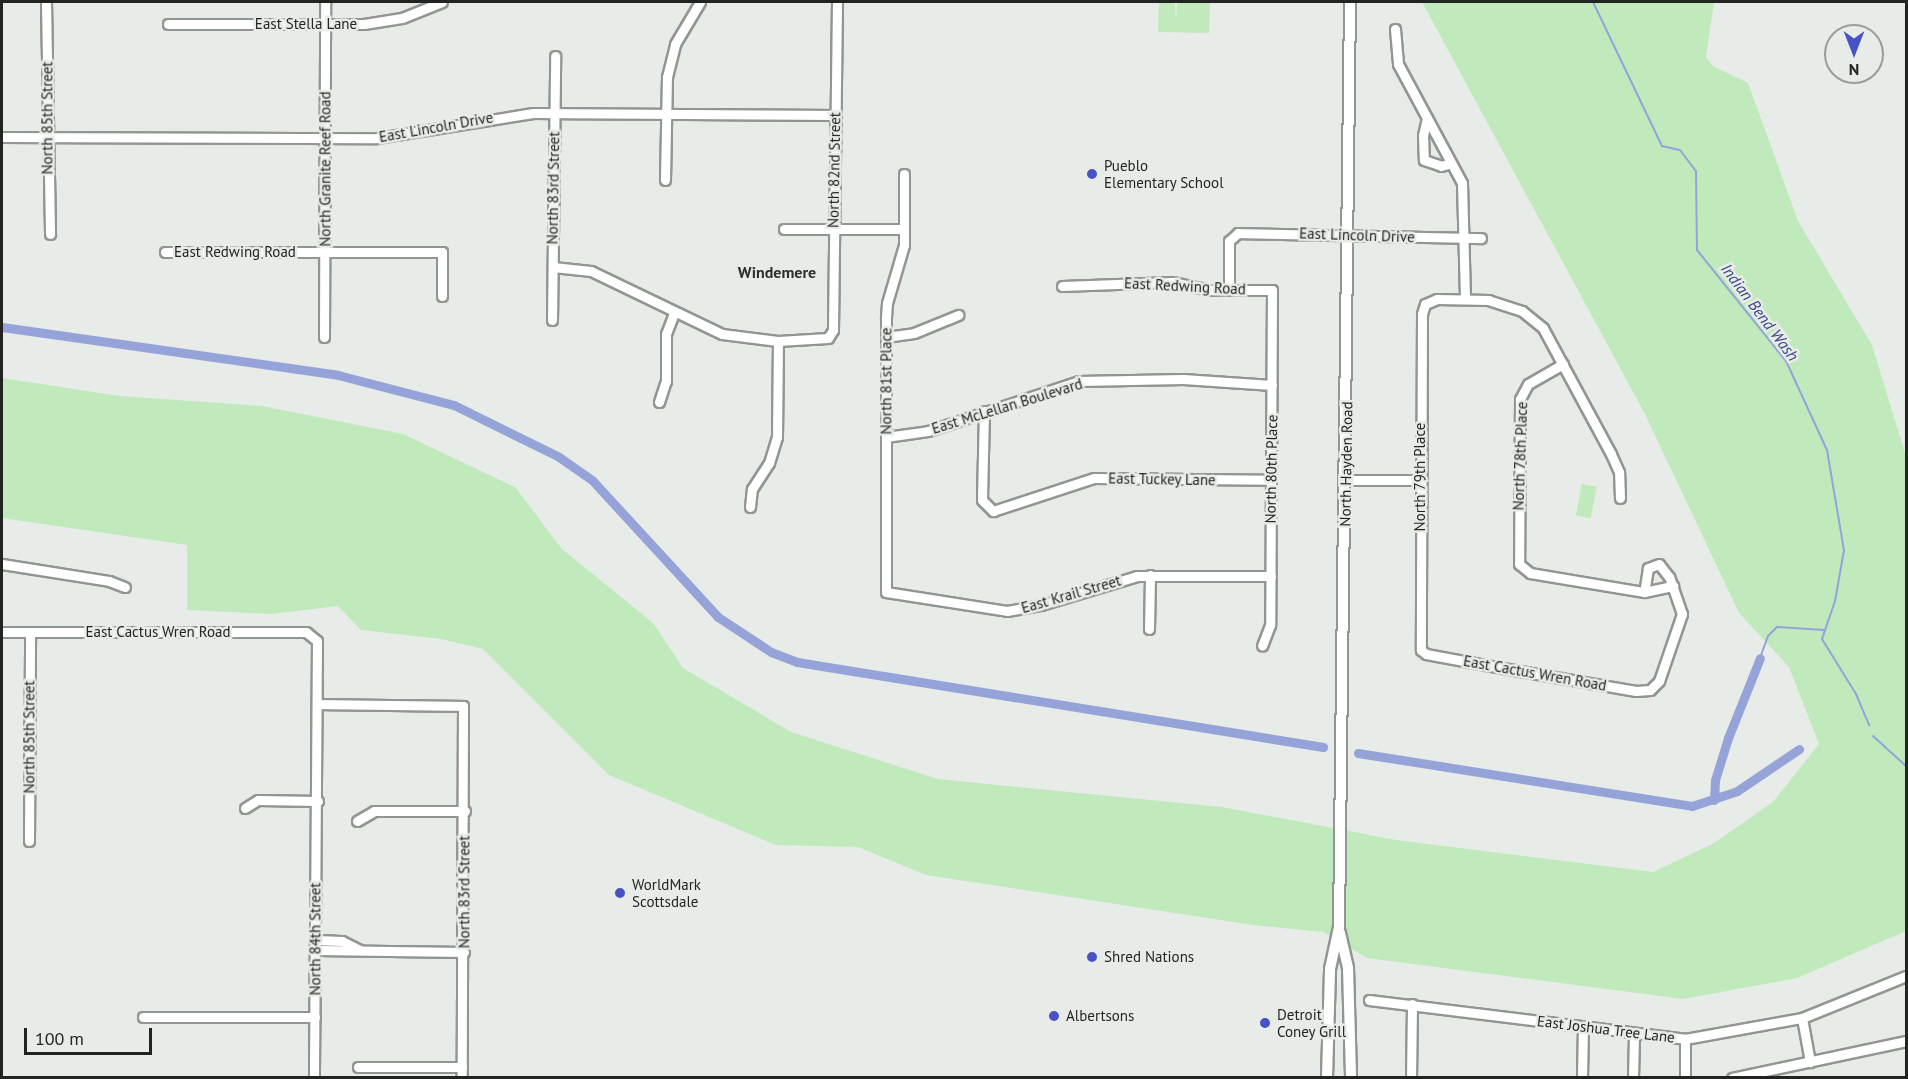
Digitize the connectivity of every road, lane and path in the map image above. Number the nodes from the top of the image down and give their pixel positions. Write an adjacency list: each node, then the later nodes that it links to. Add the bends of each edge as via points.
1 (46, 2): 16 (street, North 85th Street)
2 (325, 2): 8 (street, North Granite Reef Road)
3 (441, 2): 8 (street, East Stella Lane, via 382,22)
4 (700, 2): 12 (street, via 675,44 667,77)
5 (837, 2): 13 (street, North 82nd Street)
6 (1350, 2): 25 (main road, North Hayden Road)
7 (168, 24): 8 (street, East Stella Lane)
8 (325, 24): 17 (street, North Granite Reef Road)
9 (1395, 29): 14 (street, via 1395,58)
10 (555, 56): 11 (street, North 83rd Street)
11 (554, 112): 12 (street, East Lincoln Drive); 17 (street, East Lincoln Drive, via 489,118 399,137); 30 (street, North 83rd Street)
12 (666, 114): 13 (street, East Lincoln Drive); 20 (street)
13 (835, 115): 22 (street, North 82nd Street)
14 (1427, 118): 18 (street); 18 (street, via 1424,160 1441,166)
15 (2, 137): 16 (street, East Lincoln Drive)
16 (48, 137): 17 (street, East Lincoln Drive); 24 (street, North 85th Street)
17 (325, 138): 29 (street, North Granite Reef Road)
18 (1451, 163): 26 (street, via 1464,193)
19 (904, 174): 23 (street, North 81st Place)
20 (665, 180)
21 (783, 229): 22 (street)
22 (832, 229): 23 (street); 41 (street, North 82nd Street, via 833,330 828,338)
23 (904, 229): 40 (street, North 81st Place, via 901,266 887,303)
24 (50, 234)
25 (1349, 234): 26 (street, East Lincoln Drive); 32 (street, East Lincoln Drive, via 1247,231 1233,236 1229,249); 48 (main road, North Hayden Road)
26 (1465, 237): 27 (street, East Lincoln Drive); 35 (street)
27 (1481, 238)
28 (165, 252): 29 (street, East Redwing Road)
29 (325, 253): 34 (street, East Redwing Road, via 442,252); 39 (street, North Granite Reef Road)
30 (553, 267): 36 (street, via 591,271); 38 (street, North 83rd Street)
31 (1062, 286): 32 (street, East Redwing Road, via 1172,282)
32 (1229, 290): 33 (street, East Redwing Road)
33 (1272, 290): 43 (street, North 80th Place)
34 (442, 296)
35 (1465, 299): 42 (street, via 1489,300 1522,311 1543,328); 49 (street, North 79th Place, via 1437,299 1425,304 1422,314)
36 (674, 313): 41 (street, via 722,334); 44 (street, via 666,334 666,381)
37 (958, 315): 40 (street, via 914,333)
38 (552, 320)
39 (324, 337)
40 (886, 337): 46 (street, North 81st Place)
41 (778, 341): 51 (street, via 777,437 769,463 752,489)
42 (1563, 364): 50 (street, via 1619,472); 58 (street, North 78th Place, via 1528,384 1520,399 1517,558 1521,568)
43 (1272, 385): 45 (street, East McLellan Boulevard, via 1184,379 1079,381); 47 (street, North 80th Place)
44 (658, 402)
45 (984, 411): 46 (street, East McLellan Boulevard, via 928,431); 47 (street, East Tuckey Lane, via 982,500 993,511 1094,478)
46 (886, 437): 57 (street, North 81st Place)
47 (1271, 480): 54 (street, North 80th Place)
48 (1347, 480): 49 (street); 70 (main road, North Hayden Road)
49 (1420, 480): 63 (street, North 79th Place)
50 (1620, 498)
51 (750, 507)
52 (2, 564): 56 (street, via 109,581)
53 (1149, 575): 54 (street, East Krail Street); 57 (street, East Krail Street, via 1121,579 1024,610 988,609); 59 (street)
54 (1270, 576): 62 (street, North 80th Place, via 1270,625)
55 (1673, 586): 58 (street); 58 (street, via 1664,567 1654,564 1648,568); 63 (street, East Cactus Wren Road, via 1682,614 1681,624 1659,681 1650,690 1636,691 1469,662)
56 (125, 588)
57 (886, 592)
58 (1644, 592)
59 (1149, 629)
60 (2, 632): 61 (street, East Cactus Wren Road)
61 (30, 632): 64 (street, East Cactus Wren Road, via 306,632 317,641); 69 (street, North 85th Street)
62 (1262, 646)
63 (1421, 650)
64 (318, 704): 65 (street); 67 (street, North 83rd Street, via 463,706)
65 (318, 801): 66 (street, via 258,800); 71 (street, North 84th Street)
66 (245, 808)
67 (465, 811): 68 (street, via 374,811); 72 (street, North 83rd Street)
68 (357, 821)
69 (29, 841)
70 (1339, 927): 88 (main road, North Hayden Road, via 1330,969); 89 (main road, North Hayden Road, via 1348,968)
71 (316, 945): 72 (street); 77 (street, North 84th Street)
72 (464, 952): 85 (street, North 83rd Street)
73 (1906, 976): 78 (street, East Joshua Tree Lane)
74 (1370, 1000): 75 (street, East Joshua Tree Lane)
75 (1412, 1004): 79 (street, East Joshua Tree Lane); 90 (street)
76 (143, 1017): 77 (street)
77 (315, 1017): 86 (street, North 84th Street)
78 (1802, 1018): 81 (street, East Joshua Tree Lane); 83 (street)
79 (1583, 1028): 80 (street, East Joshua Tree Lane); 91 (street)
80 (1634, 1035): 81 (street, East Joshua Tree Lane); 92 (street)
81 (1685, 1039): 93 (street)
82 (1906, 1041): 83 (street)
83 (1810, 1062): 94 (street)
84 (358, 1067): 85 (street)
85 (462, 1067): 87 (street, North 83rd Street)
86 (314, 1077)
87 (462, 1077)
88 (1327, 1077)
89 (1351, 1077)
90 (1411, 1077)
91 (1582, 1077)
92 (1633, 1077)
93 (1685, 1077)
94 (1732, 1077)

